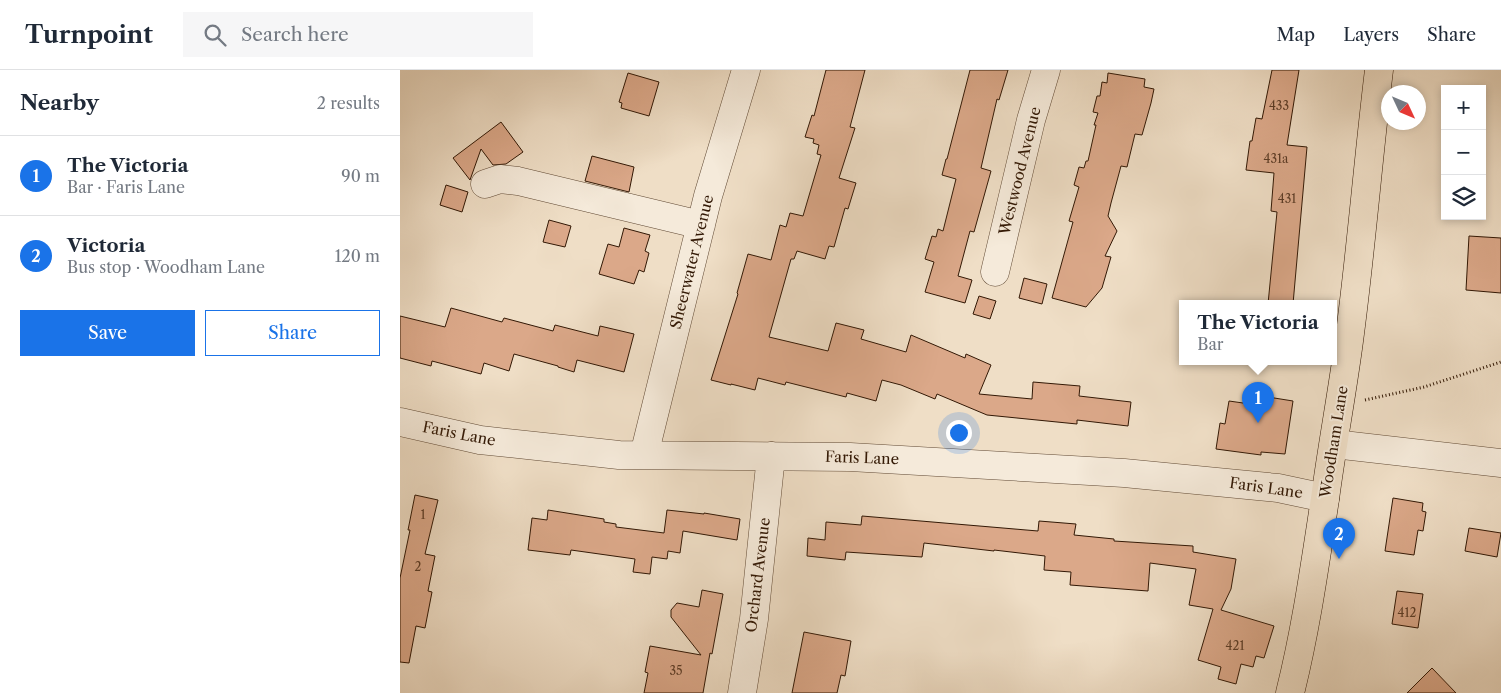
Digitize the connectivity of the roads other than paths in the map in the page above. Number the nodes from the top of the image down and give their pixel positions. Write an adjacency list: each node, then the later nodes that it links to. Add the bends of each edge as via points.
1 (746, 70): 5 (street, Sheerwater Avenue)
2 (1046, 70): 6 (street, Westwood Avenue)
3 (1379, 70): 8 (main road, Woodham Lane)
4 (485, 184): 5 (street, via 500,178 518,181)
5 (701, 226): 9 (street, Sheerwater Avenue)
6 (995, 272)
7 (400, 422): 9 (street, Faris Lane, via 480,440)
8 (1334, 444): 11 (street); 12 (main road, Woodham Lane)
9 (644, 455): 10 (street, Faris Lane)
10 (771, 456): 12 (street, Faris Lane, via 850,457 1124,473 1278,488); 13 (street, Orchard Avenue, via 754,619)
11 (1501, 463)
12 (1325, 498): 14 (main road, Woodham Lane, via 1312,587)
13 (742, 693)
14 (1290, 693)

